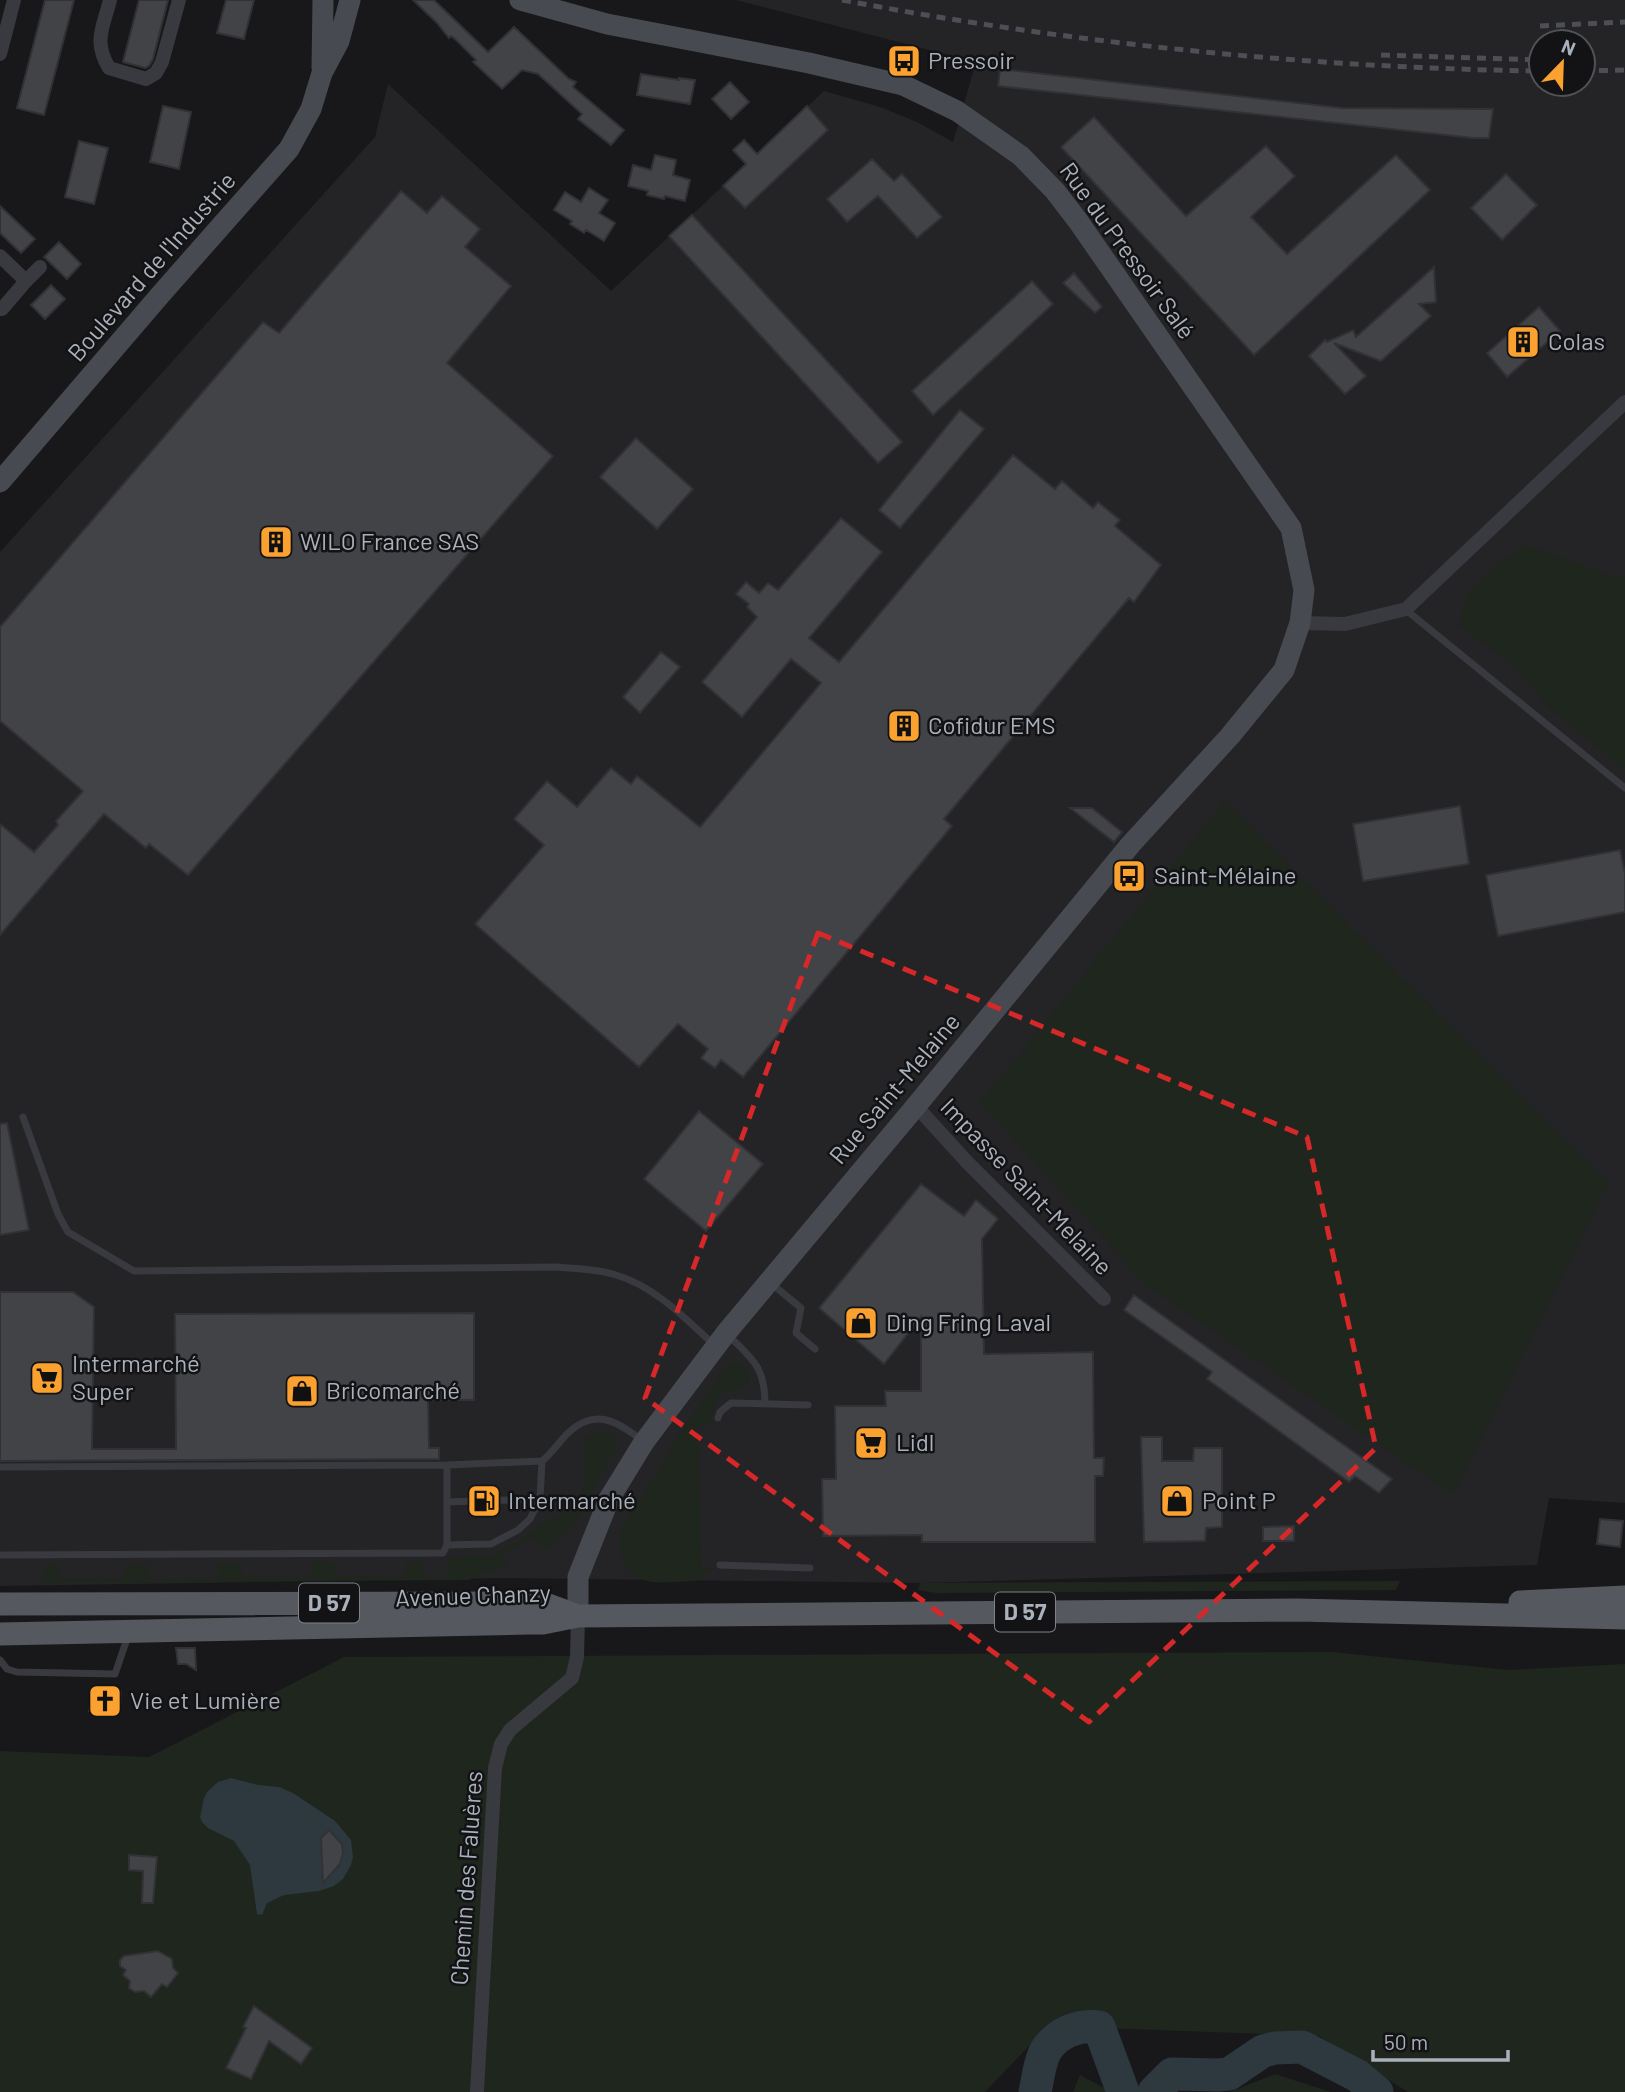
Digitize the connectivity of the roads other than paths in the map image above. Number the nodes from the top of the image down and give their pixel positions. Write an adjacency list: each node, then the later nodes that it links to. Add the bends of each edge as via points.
1 (14, 0): 7 (street)
2 (110, 0): 3 (street, via 99,42 102,56 109,68 146,79 162,62)
3 (178, 0)
4 (323, 0): 8 (main road, Boulevard de l'Industrie)
5 (350, 0): 8 (main road, Boulevard de l'Industrie, via 338,41)
6 (520, 0): 16 (main road, Rue du Pressoir Salé, via 607,24 902,85 957,111 1021,156 1078,221 1292,528 1304,590)
7 (0, 54)
8 (321, 73): 14 (main road, Boulevard de l'Industrie, via 311,109 289,149)
9 (0, 256): 11 (street)
10 (40, 267): 11 (street)
11 (26, 281): 12 (street)
12 (2, 309)
13 (1625, 401): 15 (street)
14 (0, 482)
15 (1406, 609): 16 (street, via 1345,624); 17 (lane)
16 (1300, 623): 18 (main road, Rue Saint-Melaine, via 1284,670 1131,845)
17 (1625, 788)
18 (916, 1106): 20 (main road, Rue Saint-Melaine); 21 (street, Impasse Saint-Melaine)
19 (23, 1117): 22 (lane, via 68,1232 134,1271 589,1270 617,1275 640,1286)
20 (769, 1282): 22 (main road, Rue Saint-Melaine); 23 (lane, via 801,1308 796,1333)
21 (1104, 1299)
22 (721, 1340): 24 (lane, via 755,1363 763,1376); 27 (main road, Rue Saint-Melaine)
23 (815, 1349)
24 (765, 1404): 25 (lane); 26 (lane, via 731,1403)
25 (808, 1405)
26 (718, 1418)
27 (644, 1442): 28 (lane, via 618,1422 592,1421 569,1432); 40 (main road, Rue Saint-Melaine, via 613,1490 578,1577)
28 (542, 1461): 29 (lane); 31 (lane)
29 (447, 1465): 30 (lane); 32 (lane)
30 (0, 1467)
31 (540, 1499): 32 (lane); 33 (lane, via 530,1519 491,1544)
32 (447, 1502): 33 (lane)
33 (447, 1545): 34 (lane, via 443,1553)
34 (0, 1555)
35 (720, 1565): 36 (lane)
36 (810, 1568)
37 (1625, 1597): 39 (main road, D 57)
38 (0, 1604): 40 (main road, Avenue Chanzy / D 57, via 544,1603)
39 (1297, 1610): 40 (main road, D 57); 41 (main road, D 57)
40 (578, 1616): 42 (main road, Avenue Chanzy / D 57, via 543,1623); 45 (street, Chemin des Faluères, via 572,1678 510,1730 500,1744)
41 (1625, 1618)
42 (129, 1632): 43 (main road, Avenue Chanzy / D 57); 44 (lane, via 115,1674 17,1672)
43 (0, 1634)
44 (0, 1660)
45 (478, 2092)

